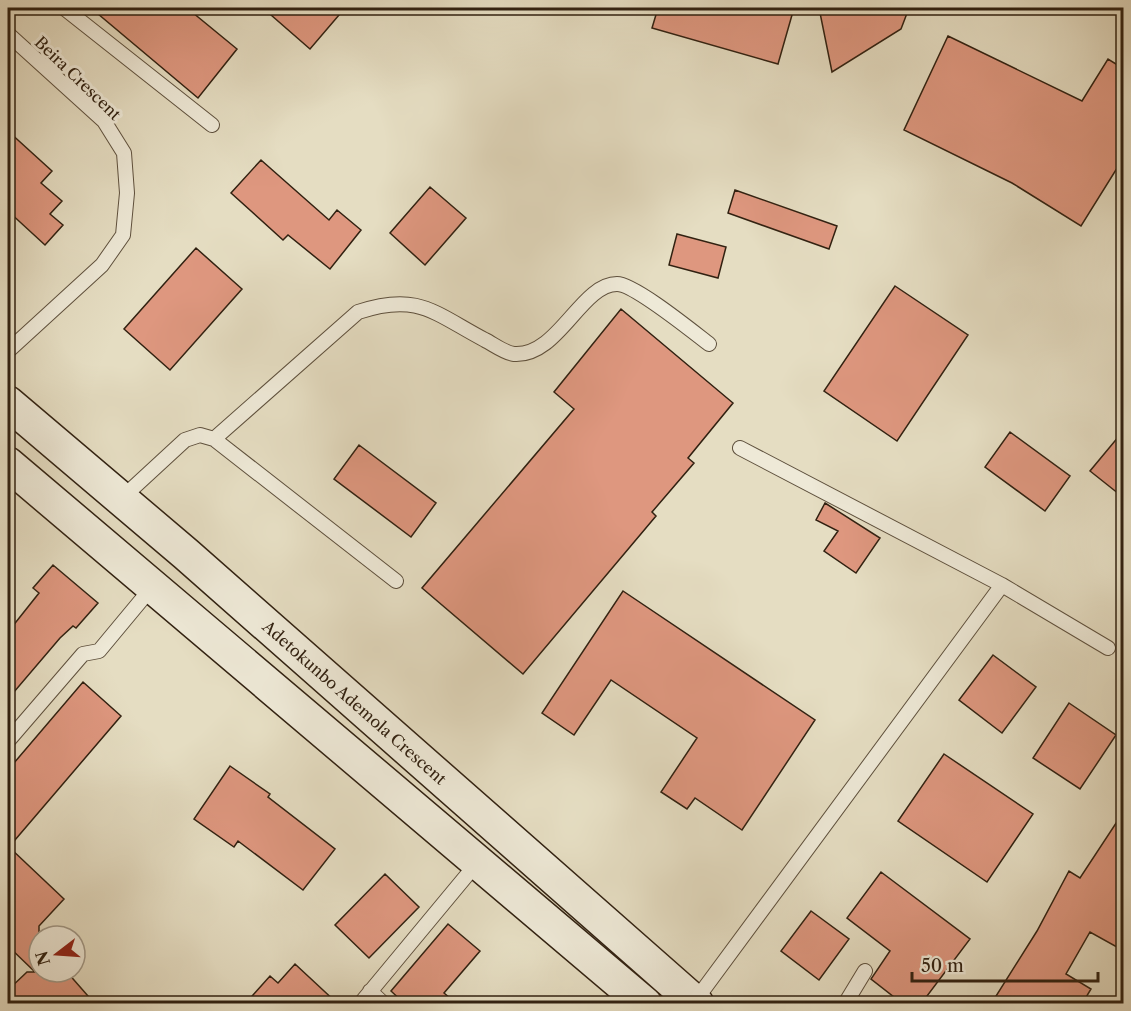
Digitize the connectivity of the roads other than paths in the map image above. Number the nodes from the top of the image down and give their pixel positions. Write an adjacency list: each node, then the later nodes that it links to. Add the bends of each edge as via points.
1 (64, 8): 3 (lane)
2 (8, 34): 5 (lane, Beira Crescent, via 104,121 124,153 127,193 123,235 102,265)
3 (212, 126)
4 (709, 344): 7 (lane, via 618,284 601,288 552,338 532,351 513,354 418,304 386,302 358,312)
5 (8, 351)
6 (8, 403): 10 (main road, Adetokunbo Ademola Crescent)
7 (214, 439): 10 (lane, via 200,435 185,440); 11 (lane)
8 (740, 448): 12 (lane)
9 (10, 470): 13 (main road)
10 (119, 501): 19 (main road, Adetokunbo Ademola Crescent, via 186,554)
11 (396, 581)
12 (1002, 585): 14 (lane); 19 (lane)
13 (153, 586): 15 (lane, via 99,651 83,654); 16 (main road)
14 (1108, 648)
15 (8, 741)
16 (477, 863): 18 (lane); 22 (main road)
17 (865, 971): 23 (lane)
18 (370, 992): 20 (lane); 21 (lane)
19 (696, 1002)
20 (360, 1004)
21 (384, 1004)
22 (645, 1004)
23 (845, 1004)

